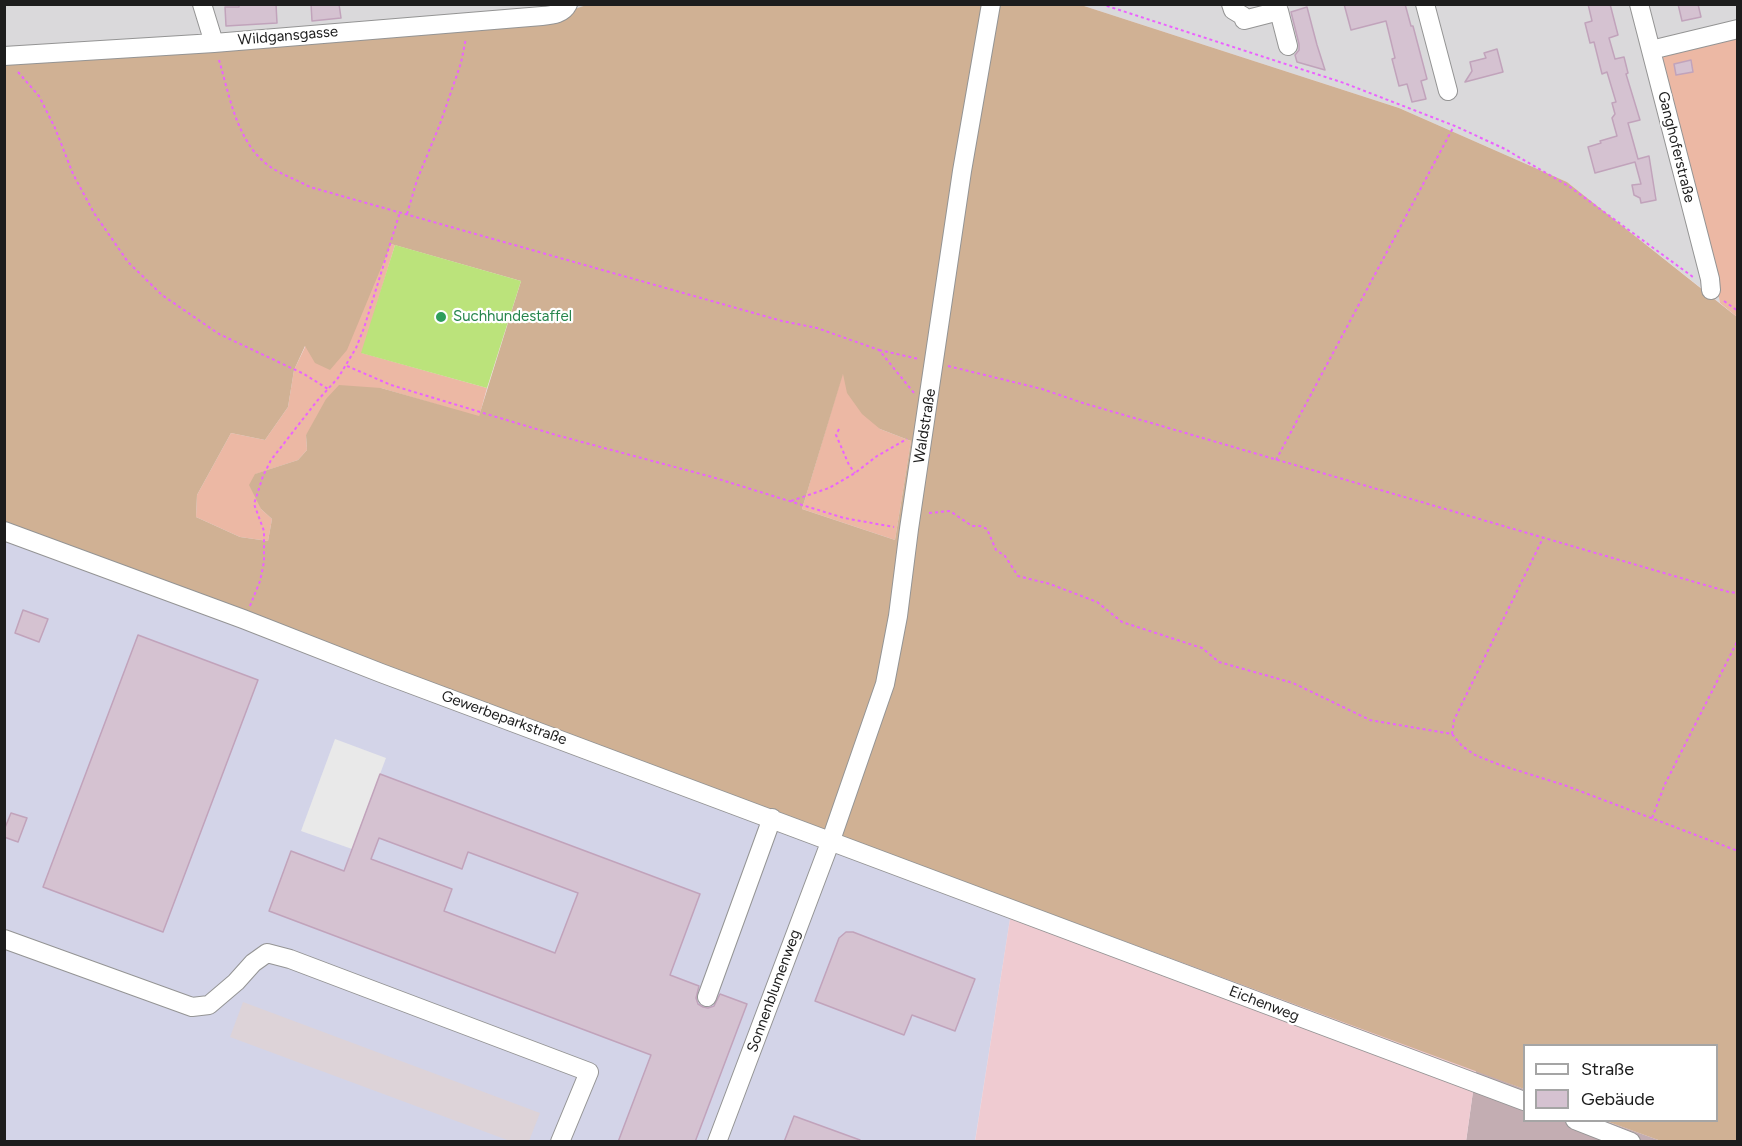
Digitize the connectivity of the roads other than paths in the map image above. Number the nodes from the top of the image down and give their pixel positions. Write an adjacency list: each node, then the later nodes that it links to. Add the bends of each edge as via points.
1 (202, 4): 8 (street)
2 (991, 4): 16 (street, Waldstraße, via 885,684)
3 (1425, 4): 12 (street)
4 (1639, 4): 10 (street, Ganghoferstraße)
5 (568, 5): 8 (street, Wildgansgasse, via 557,14)
6 (1232, 7): 9 (street, via 1244,20 1279,11)
7 (1737, 29): 10 (street)
8 (214, 43): 11 (street, Wildgansgasse)
9 (1288, 46)
10 (1651, 50): 13 (street, Ganghoferstraße)
11 (8, 61)
12 (1448, 91)
13 (1711, 290)
14 (6, 538): 15 (street, Gewerbeparkstraße, via 243,619)
15 (772, 818): 16 (street, Gewerbeparkstraße); 19 (street)
16 (831, 840): 17 (street, Gewerbeparkstraße); 23 (street, Sonnenblumenweg)
17 (1004, 906): 20 (street, Eichenweg)
18 (4, 939): 22 (street, via 192,1006 209,1005 267,953 290,959 589,1072)
19 (707, 997)
20 (1523, 1101)
21 (1580, 1122): 24 (street)
22 (560, 1142)
23 (717, 1142)
24 (1631, 1142)

